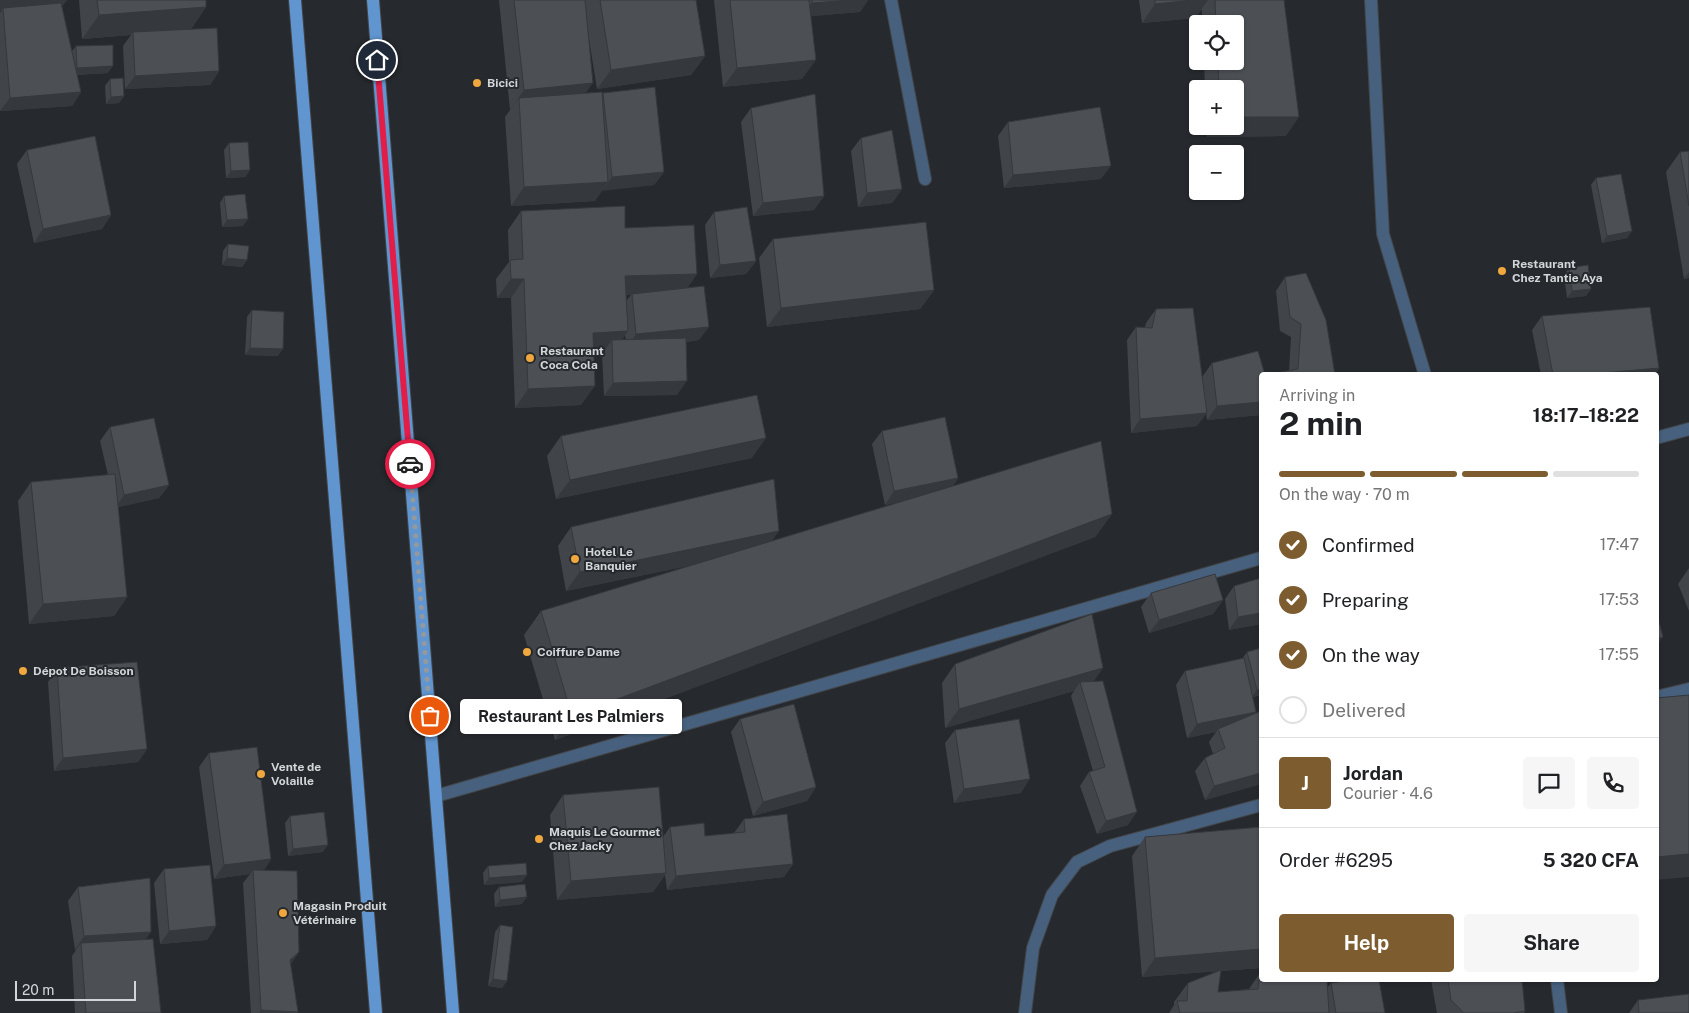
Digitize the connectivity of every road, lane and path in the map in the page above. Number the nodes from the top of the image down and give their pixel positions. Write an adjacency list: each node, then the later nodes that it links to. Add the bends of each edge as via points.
1 (295, 0): 15 (main road)
2 (373, 0): 12 (main road)
3 (891, 0): 5 (street)
4 (1371, 0): 6 (street, via 1383,234)
5 (925, 179)
6 (1424, 372)
7 (1689, 429): 8 (street)
8 (1659, 437)
9 (1259, 559): 12 (street)
10 (1689, 688): 11 (street)
11 (1659, 696)
12 (436, 796): 16 (main road)
13 (1259, 805): 17 (street, via 1110,846 1077,862 1052,894 1032,948)
14 (1557, 982): 18 (street)
15 (376, 1013)
16 (453, 1013)
17 (1025, 1013)
18 (1561, 1013)

